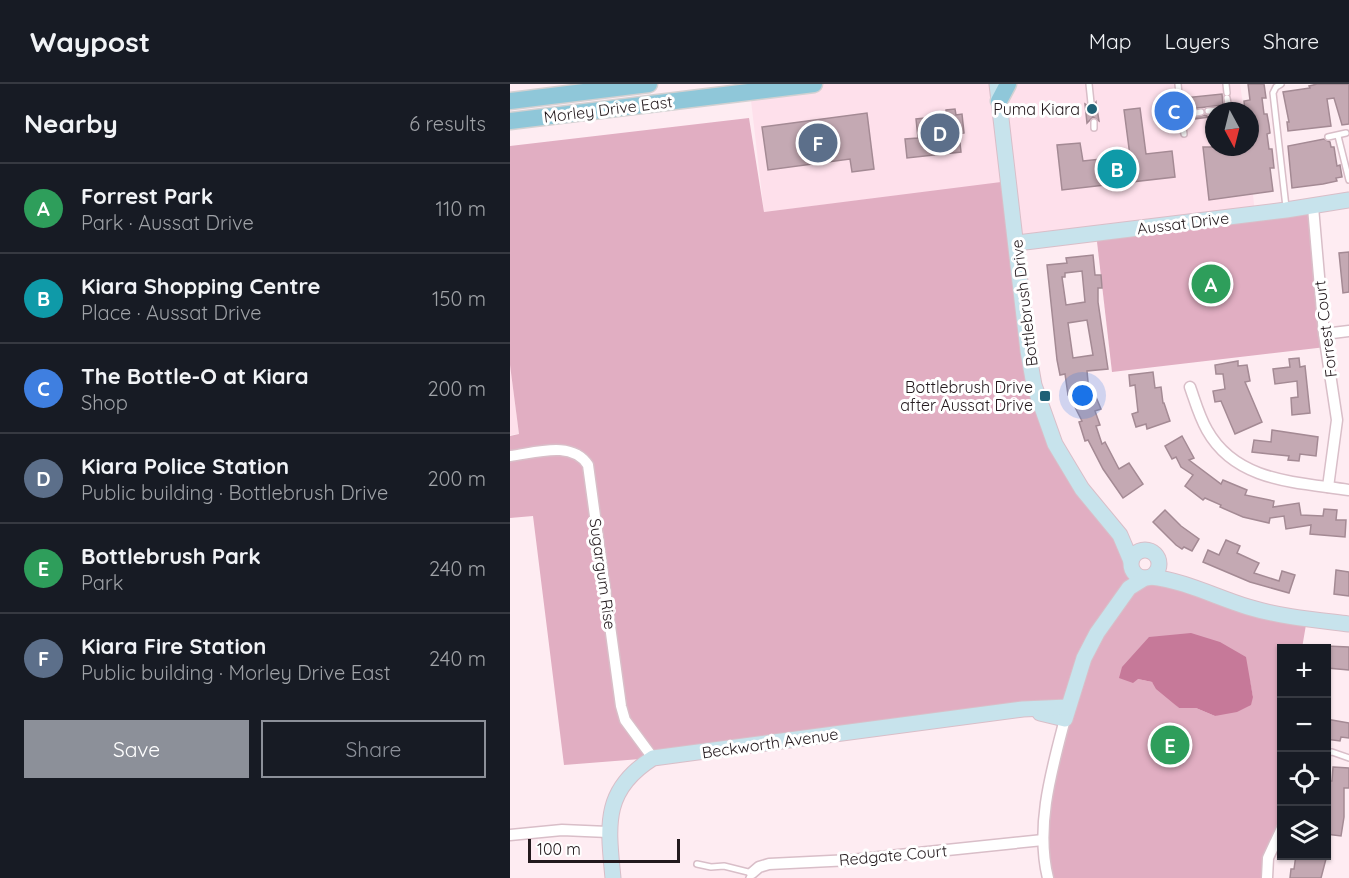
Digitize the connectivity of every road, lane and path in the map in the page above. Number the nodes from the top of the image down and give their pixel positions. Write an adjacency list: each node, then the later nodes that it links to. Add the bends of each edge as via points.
1 (649, 84): 11 (main road, Morley Drive East)
2 (814, 84): 8 (main road, Morley Drive East)
3 (1008, 84): 9 (main road)
4 (1089, 84): 13 (lane)
5 (1178, 84): 10 (lane)
6 (1226, 84): 12 (lane)
7 (1281, 84): 23 (lane, via 1273,93)
8 (754, 88): 16 (main road, Morley Drive East)
9 (998, 92): 24 (street, Bottlebrush Drive)
10 (1179, 94)
11 (510, 101)
12 (1228, 102)
13 (1092, 103)
14 (1201, 112): 15 (lane)
15 (1191, 114)
16 (510, 121)
17 (1346, 133): 18 (lane)
18 (1338, 136): 19 (lane); 20 (lane)
19 (1328, 137)
20 (1349, 180)
21 (1349, 200): 22 (street, Aussat Drive)
22 (1313, 207): 23 (street, Aussat Drive); 26 (street, Forrest Court)
23 (1286, 210): 24 (street, Aussat Drive)
24 (1017, 243): 31 (street, Bottlebrush Drive, via 1028,351 1043,413 1068,468)
25 (1349, 331): 26 (street)
26 (1324, 334): 29 (street, Forrest Court, via 1337,420)
27 (1190, 387): 29 (street, via 1207,431 1233,460 1267,477)
28 (510, 456): 39 (street, Sugargum Rise, via 564,450 584,458 588,465 621,706 625,720)
29 (1328, 487): 30 (street)
30 (1349, 490)
31 (1120, 535): 32 (street, Bottlebrush Drive); 34 (street, Bottlebrush Drive)
32 (1146, 551): 33 (street, Bottlebrush Drive, via 1154,554); 34 (street, via 1137,553)
33 (1158, 562): 34 (street, via 1158,569); 35 (street)
34 (1140, 572): 35 (street); 37 (street, via 1084,658)
35 (1181, 582): 36 (street, via 1251,608)
36 (1349, 624)
37 (1067, 713): 39 (street, Beckworth Avenue, via 1023,709); 44 (street, via 1052,771)
38 (1331, 752): 40 (lane)
39 (652, 758): 41 (street, via 617,795)
40 (1349, 758)
41 (608, 832): 42 (street, via 561,830); 47 (street)
42 (510, 835)
43 (1277, 837): 49 (street, via 1268,858)
44 (1043, 840): 46 (street, Redgate Court, via 851,860 769,864); 48 (street)
45 (697, 864): 46 (lane, via 724,866)
46 (750, 876)
47 (613, 878)
48 (1048, 878)
49 (1266, 878)

